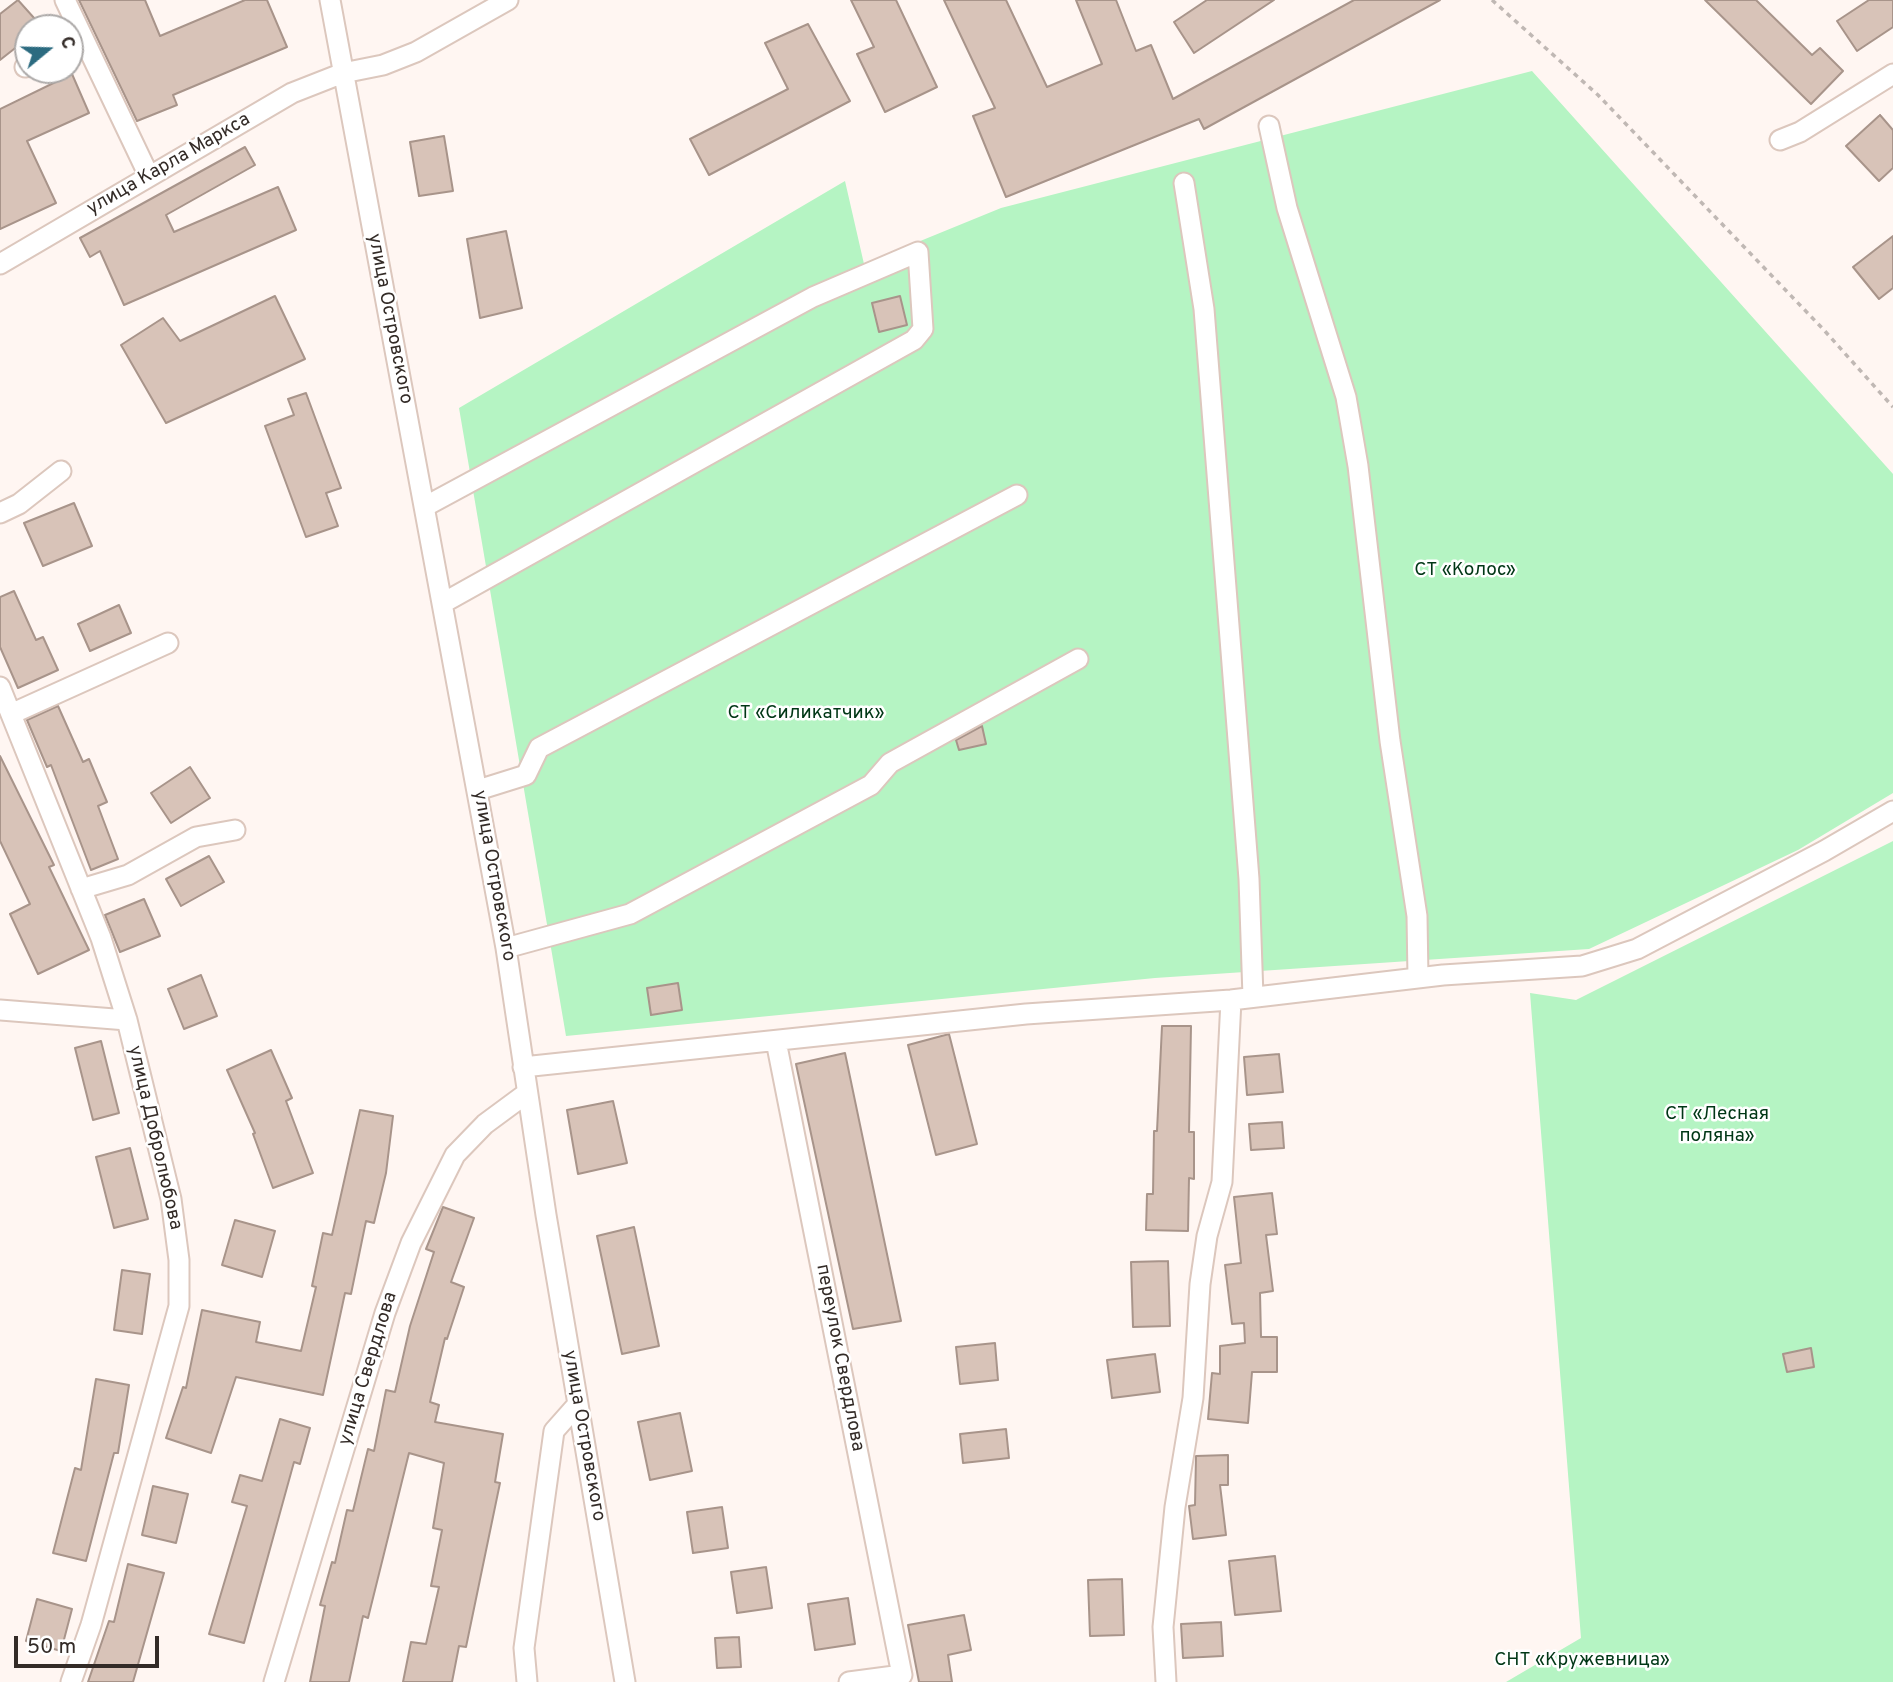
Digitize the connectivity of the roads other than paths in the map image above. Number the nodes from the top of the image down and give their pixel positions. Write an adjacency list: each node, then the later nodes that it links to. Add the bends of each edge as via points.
1 (330, 0): 4 (street, улица Островского)
2 (508, 0): 4 (street, via 416,52)
3 (84, 58): 8 (street)
4 (343, 73): 8 (street, улица Карла Маркса, via 292,93); 13 (street, улица Островского)
5 (1893, 74): 7 (street)
6 (1269, 127): 25 (street, via 1287,208 1346,397 1417,916)
7 (1780, 140)
8 (149, 176): 10 (street, улица Карла Маркса)
9 (1185, 183): 26 (street, via 1204,309 1249,879)
10 (0, 264)
11 (61, 471): 14 (street)
12 (1017, 495): 20 (street, via 539,748 526,775)
13 (426, 506): 15 (street, улица Островского); 15 (street, via 813,297 918,251 923,329 914,340)
14 (0, 513)
15 (443, 603): 20 (street, улица Островского)
16 (168, 643): 19 (street)
17 (1079, 659): 24 (street, via 890,763 871,785 630,914)
18 (0, 687): 19 (street, улица Добролюбова)
19 (11, 714): 23 (street, улица Добролюбова)
20 (478, 790): 24 (street, улица Островского)
21 (1893, 811): 25 (street, via 1637,949 1582,966)
22 (235, 830): 23 (street, via 196,838 128,875)
23 (81, 889): 29 (street, улица Добролюбова)
24 (506, 948): 31 (street, улица Островского)
25 (1418, 978): 26 (street)
26 (1253, 997): 27 (street)
27 (1231, 1000): 30 (street, via 1026,1013); 39 (street, via 1222,1182 1200,1284 1194,1398 1175,1507 1163,1627)
28 (0, 1010): 29 (street)
29 (127, 1020): 34 (street, улица Добролюбова, via 171,1199 179,1307)
30 (776, 1041): 31 (street); 38 (street, переулок Свердлова, via 902,1675)
31 (523, 1067): 32 (street, улица Островского)
32 (527, 1093): 33 (street, улица Островского); 35 (street, улица Свердлова, via 485,1124 455,1155 411,1243 385,1313)
33 (577, 1405): 36 (street, via 554,1431 524,1648); 37 (street, улица Островского)
34 (71, 1682)
35 (274, 1682)
36 (527, 1682)
37 (625, 1682)
38 (849, 1682)
39 (1166, 1682)

